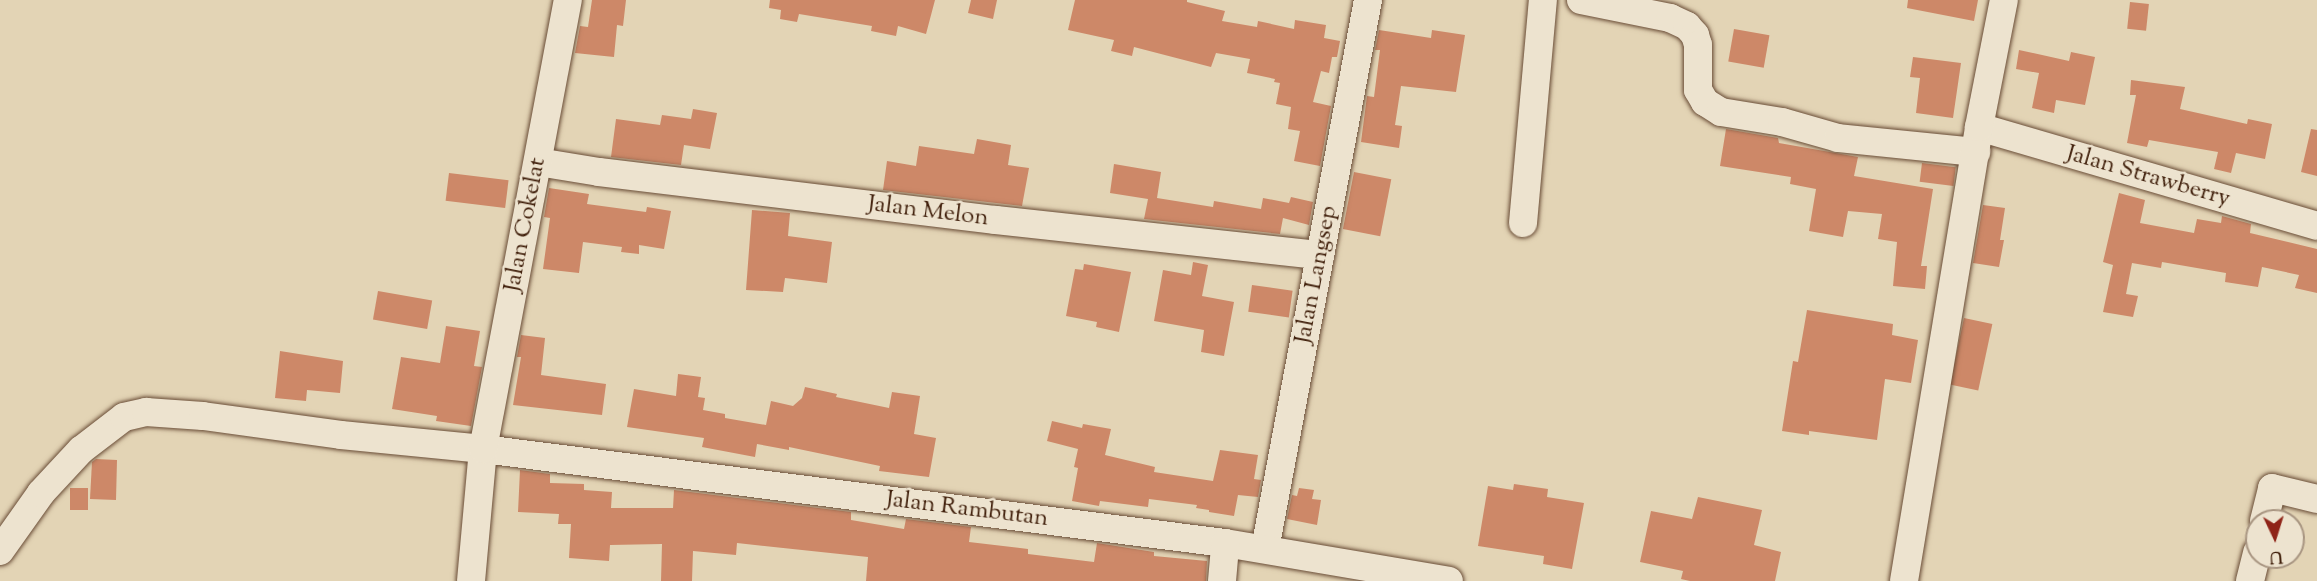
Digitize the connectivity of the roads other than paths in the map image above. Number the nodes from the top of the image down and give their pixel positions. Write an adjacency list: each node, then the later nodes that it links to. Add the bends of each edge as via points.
1 (568, 0): 7 (street, Jalan Cokelat)
2 (1368, 0): 10 (street, Jalan Langsep)
3 (1543, 0): 8 (street)
4 (1581, 0): 6 (street, Jalan Strawberry, via 1670,18 1692,30 1698,45 1698,90 1705,102 1721,112 1782,122 1838,138)
5 (2004, 0): 6 (street)
6 (1977, 139): 9 (street, Jalan Strawberry); 20 (street)
7 (538, 162): 10 (street, Jalan Melon, via 915,210); 11 (street, Jalan Cokelat)
8 (1523, 223)
9 (2317, 226)
10 (1320, 255): 15 (street, Jalan Langsep)
11 (483, 449): 14 (street, Jalan Rambutan); 16 (street, Jalan Rambutan, via 203,416 133,414 111,425 81,450 41,493); 17 (street, Jalan Cokelat)
12 (2317, 499): 13 (street, via 2272,488)
13 (2267, 509)
14 (1225, 543): 15 (street, Jalan Rambutan); 18 (street)
15 (1265, 549): 19 (street, Jalan Rambutan)
16 (0, 551)
17 (471, 581)
18 (1222, 581)
19 (1449, 581)
20 (1904, 581)

